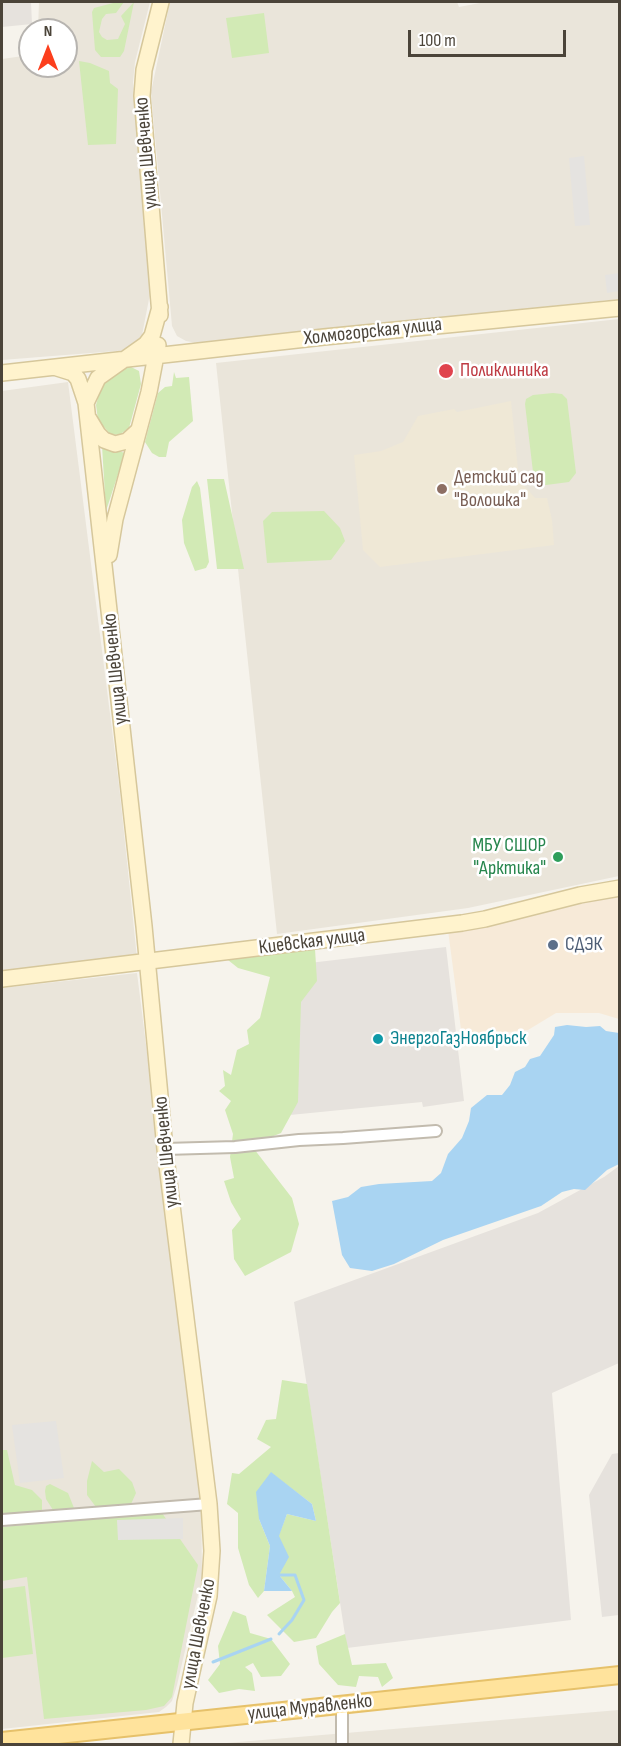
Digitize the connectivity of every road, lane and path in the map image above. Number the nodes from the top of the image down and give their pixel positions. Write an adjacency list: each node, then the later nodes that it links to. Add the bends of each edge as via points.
1 (162, 2): 2 (street, улица Шевченко, via 144,70 142,96)
2 (160, 307): 4 (street); 5 (street, via 152,336)
3 (620, 308): 4 (street, Холмогорская улица)
4 (157, 355): 5 (street, Холмогорская улица); 8 (street)
5 (127, 358): 6 (street, Холмогорская улица); 8 (street, via 140,361 146,368); 9 (street, via 98,378)
6 (48, 367): 7 (street, Холмогорская улица); 9 (street, via 73,373 82,386)
7 (2, 373)
8 (149, 392): 10 (street)
9 (87, 407): 10 (street, via 94,429 104,440 115,444 127,441); 11 (street)
10 (139, 430): 11 (street, via 115,519)
11 (107, 579): 13 (street, улица Шевченко)
12 (620, 888): 13 (street, Киевская улица, via 462,923)
13 (148, 962): 14 (street, Киевская улица); 16 (street, улица Шевченко)
14 (2, 979)
15 (436, 1131): 16 (street)
16 (165, 1149): 17 (street, улица Шевченко)
17 (209, 1504): 18 (street); 21 (street, улица Шевченко, via 212,1571)
18 (2, 1521)
19 (620, 1676): 20 (main road, улица Муравленко)
20 (342, 1705): 21 (main road, улица Муравленко); 24 (street)
21 (183, 1722): 22 (main road, улица Муравленко); 23 (street, улица Шевченко)
22 (2, 1741)
23 (181, 1744)
24 (342, 1744)

